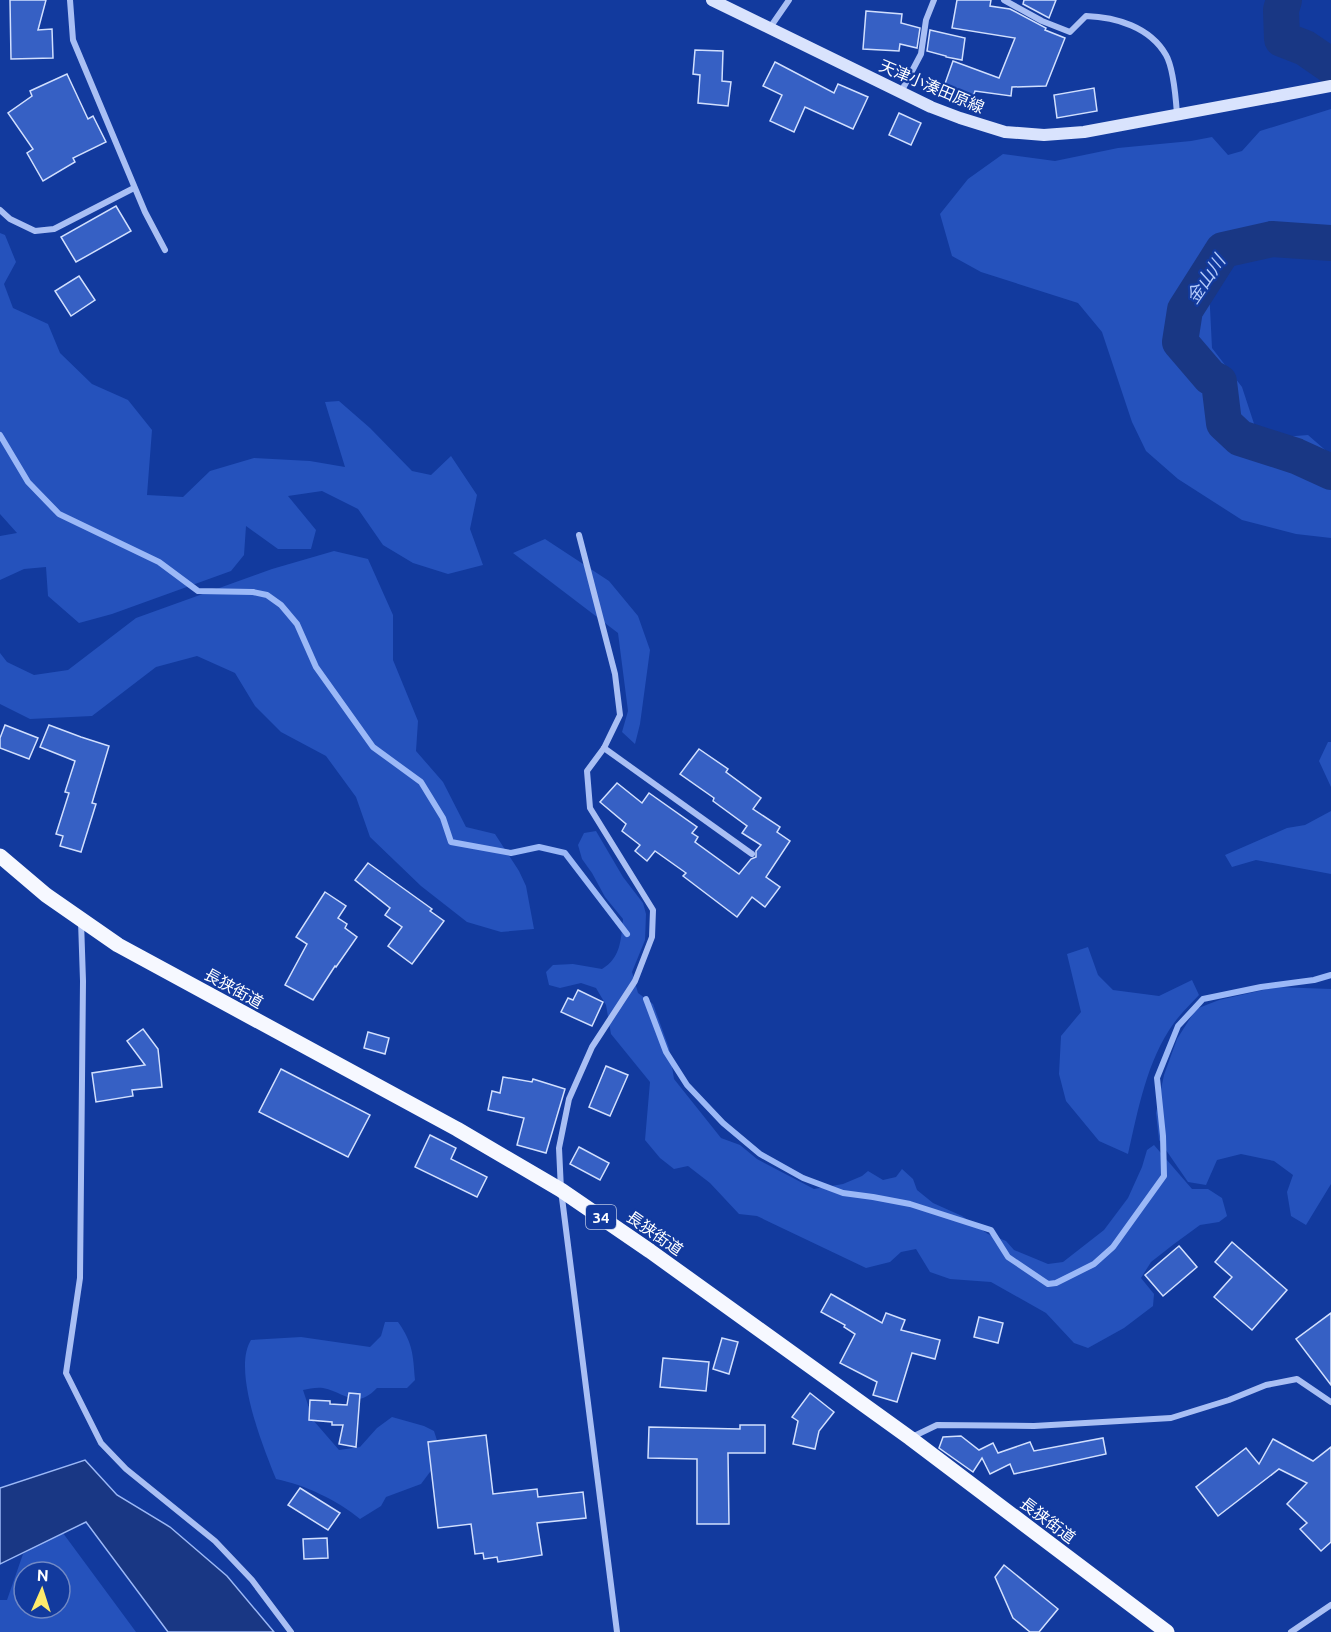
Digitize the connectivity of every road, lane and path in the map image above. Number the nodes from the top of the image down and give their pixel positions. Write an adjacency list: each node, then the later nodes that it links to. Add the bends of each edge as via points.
1 (70, 0): 10 (street, via 73,40)
2 (712, 0): 6 (main road, 天津小湊田原線)
3 (789, 0): 6 (street)
4 (934, 0): 8 (street, via 926,20 921,54)
5 (1004, 0): 9 (street, via 1070,32 1086,16 1105,16 1144,30 1166,55)
6 (769, 29): 8 (main road, 天津小湊田原線)
7 (1329, 86): 9 (main road, 天津小湊田原線)
8 (901, 92): 9 (main road, 天津小湊田原線, via 988,127 1025,134 1084,132)
9 (1177, 114)
10 (134, 188): 11 (street, via 54,229 34,231); 12 (street)
11 (0, 210)
12 (165, 250)
13 (579, 535): 14 (street, via 615,674 619,704 620,715)
14 (604, 748): 15 (street); 18 (street, via 587,771 590,808 653,910 652,937 635,981 592,1047 569,1099 559,1148)
15 (752, 854)
16 (0, 856): 17 (main road, 長狭街道 / 34)
17 (81, 920): 18 (main road, 長狭街道 / 34, via 157,967 457,1129); 22 (street, via 80,1278 66,1373 101,1443 126,1469 215,1541 275,1607)
18 (561, 1190): 20 (main road, 長狭街道 / 34); 23 (street)
19 (1331, 1402): 20 (street, via 1297,1379 1266,1385 1171,1418 1034,1426 937,1425)
20 (910, 1438): 24 (main road, 長狭街道 / 34)
21 (1331, 1605): 25 (street)
22 (290, 1632)
23 (617, 1632)
24 (1167, 1632)
25 (1291, 1632)

